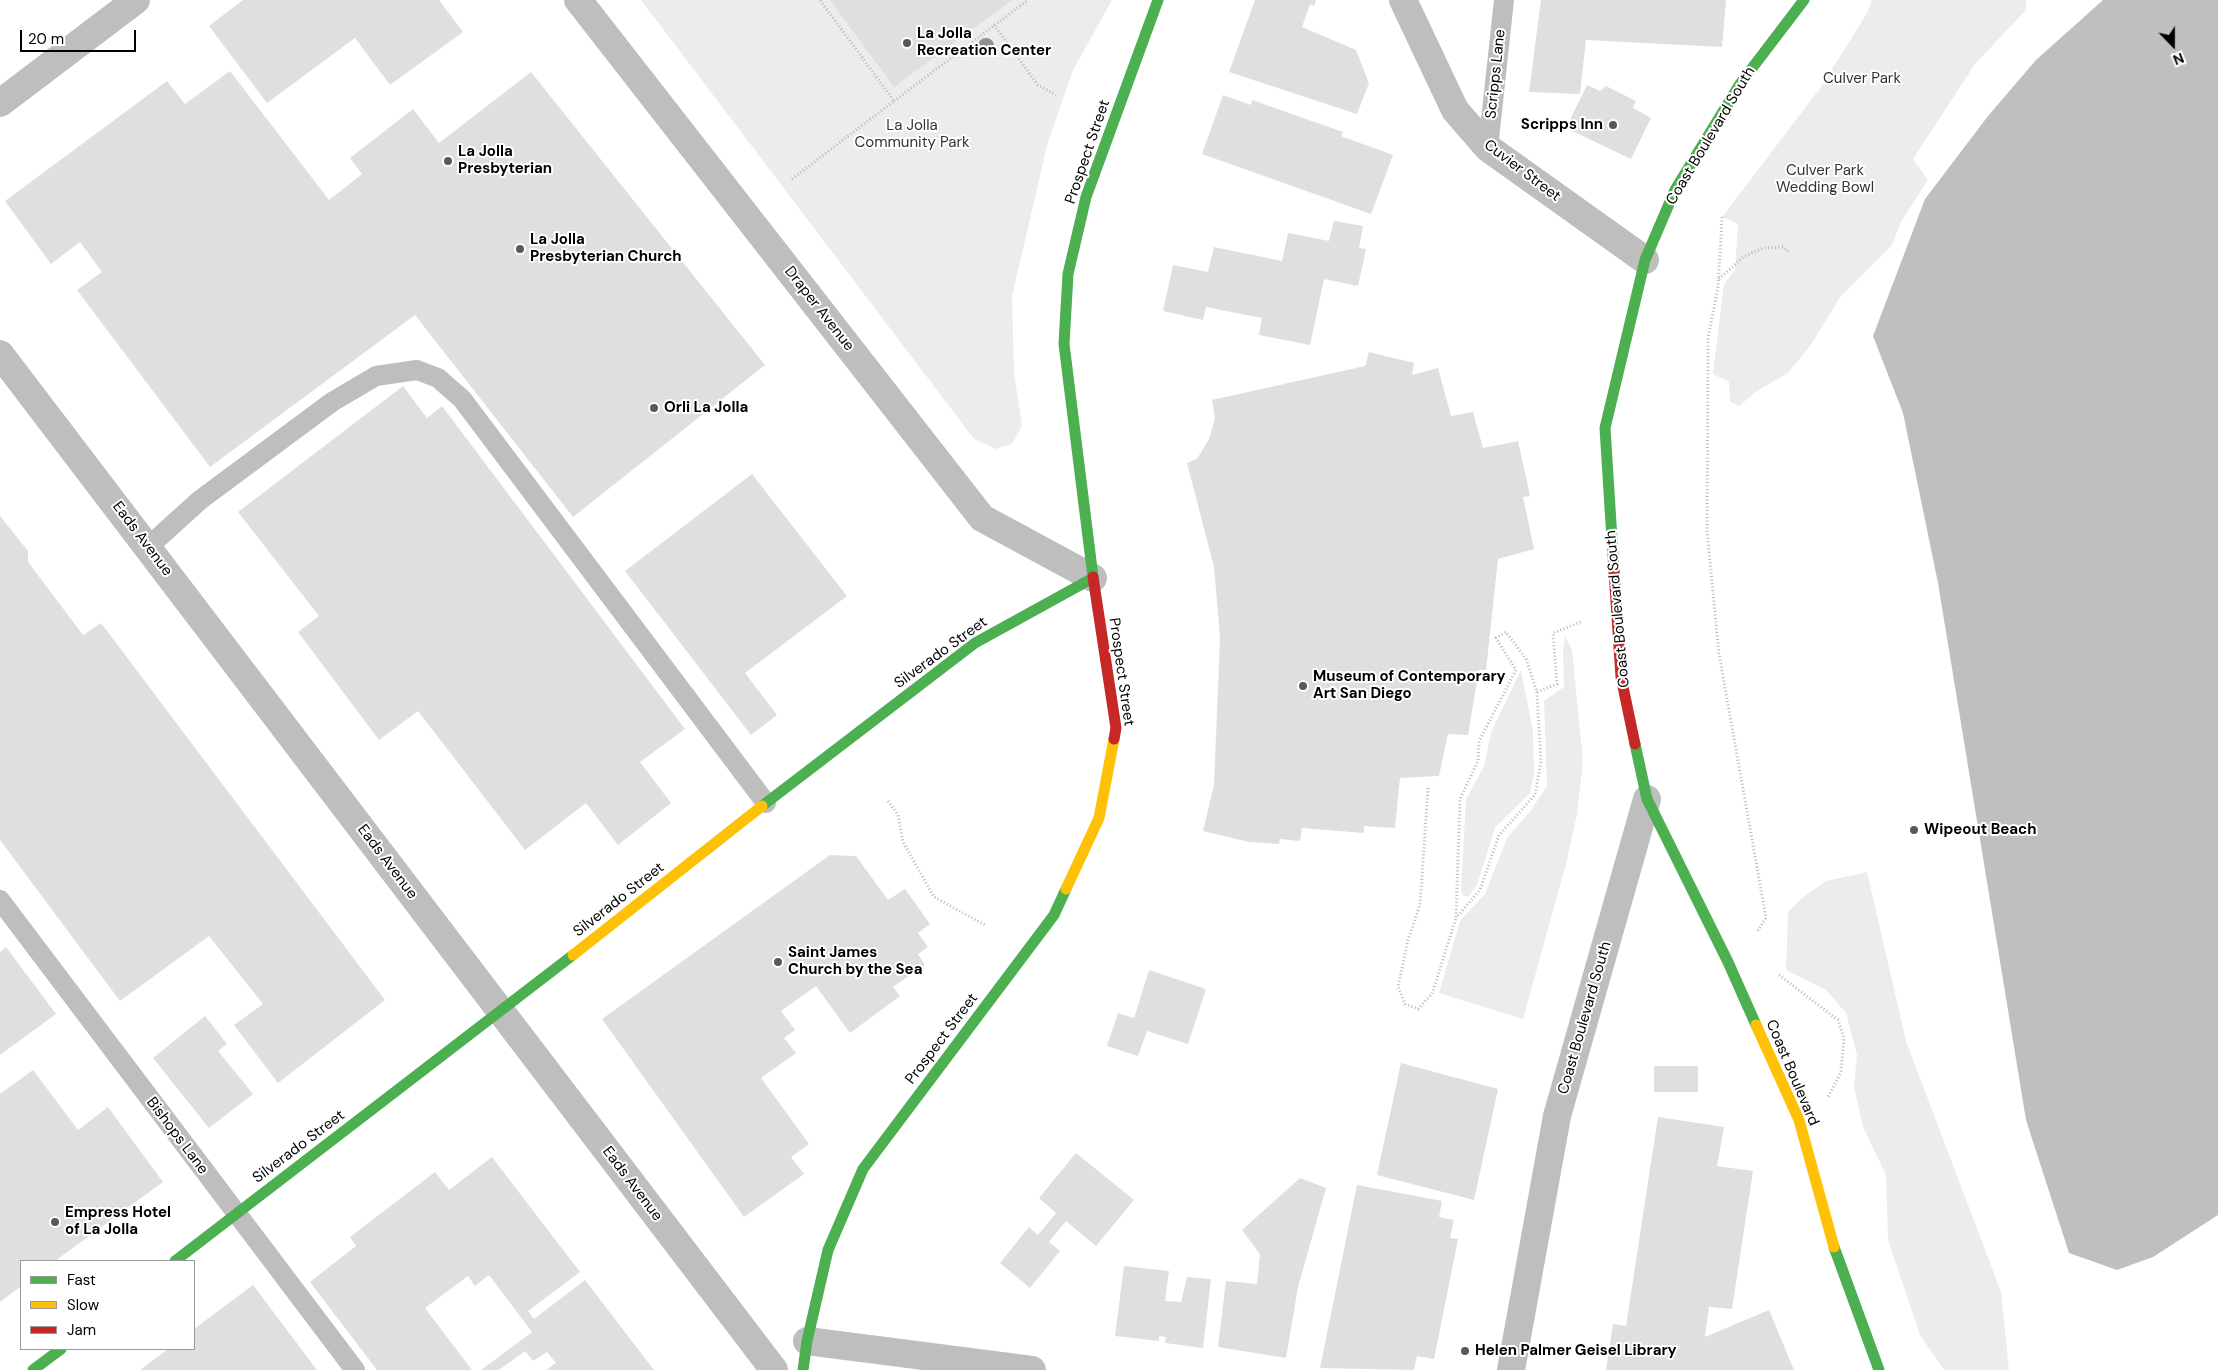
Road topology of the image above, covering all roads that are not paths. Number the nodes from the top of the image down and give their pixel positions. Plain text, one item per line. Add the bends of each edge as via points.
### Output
1 (136, 0) edge
2 (578, 0) edge
3 (1158, 0) edge
4 (1403, 0) edge
5 (1504, 0) edge
6 (1804, 0) edge
7 (0, 103) edge
8 (1488, 148) junction
9 (1646, 260) junction
10 (0, 354) edge
11 (148, 547) junction
12 (1093, 578) junction
13 (1647, 799) junction
14 (766, 803) junction
15 (0, 900) edge
16 (501, 1012) junction
17 (236, 1214) junction
18 (176, 1260) edge
19 (807, 1341) junction
20 (59, 1350) edge
21 (33, 1370) edge
22 (356, 1370) edge
23 (774, 1370) edge
24 (803, 1370) edge
25 (1032, 1370) edge
26 (1511, 1370) edge
27 (1879, 1370) edge

1 - 7 street
2 - 12 street, Draper Avenue via 982,518
3 - 12 street, Prospect Street via 1086,197 1068,274 1064,344
4 - 8 street, Cuvier Street via 1455,110
5 - 8 lane, Scripps Lane
6 - 9 street, Coast Boulevard South via 1740,84 1675,190
8 - 9 street, Cuvier Street
9 - 13 street, Coast Boulevard South via 1605,428 1621,677
10 - 11 street, Eads Avenue
11 - 14 lane via 200,500 332,402 376,376 418,370 438,378 462,399
11 - 16 street, Eads Avenue
12 - 14 street, Silverado Street via 975,643
12 - 19 street, Prospect Street via 1116,728 1099,818 1054,915 863,1169 828,1250
13 - 26 street, Coast Boulevard South via 1557,1116
13 - 27 street, Coast Boulevard via 1728,962 1799,1120 1836,1255
14 - 16 street, Silverado Street
15 - 17 lane, Bishops Lane
16 - 17 street, Silverado Street
16 - 23 street, Eads Avenue
17 - 18 street, Silverado Street
17 - 22 lane, Bishops Lane
19 - 24 street, Prospect Street
19 - 25 street
20 - 21 street

